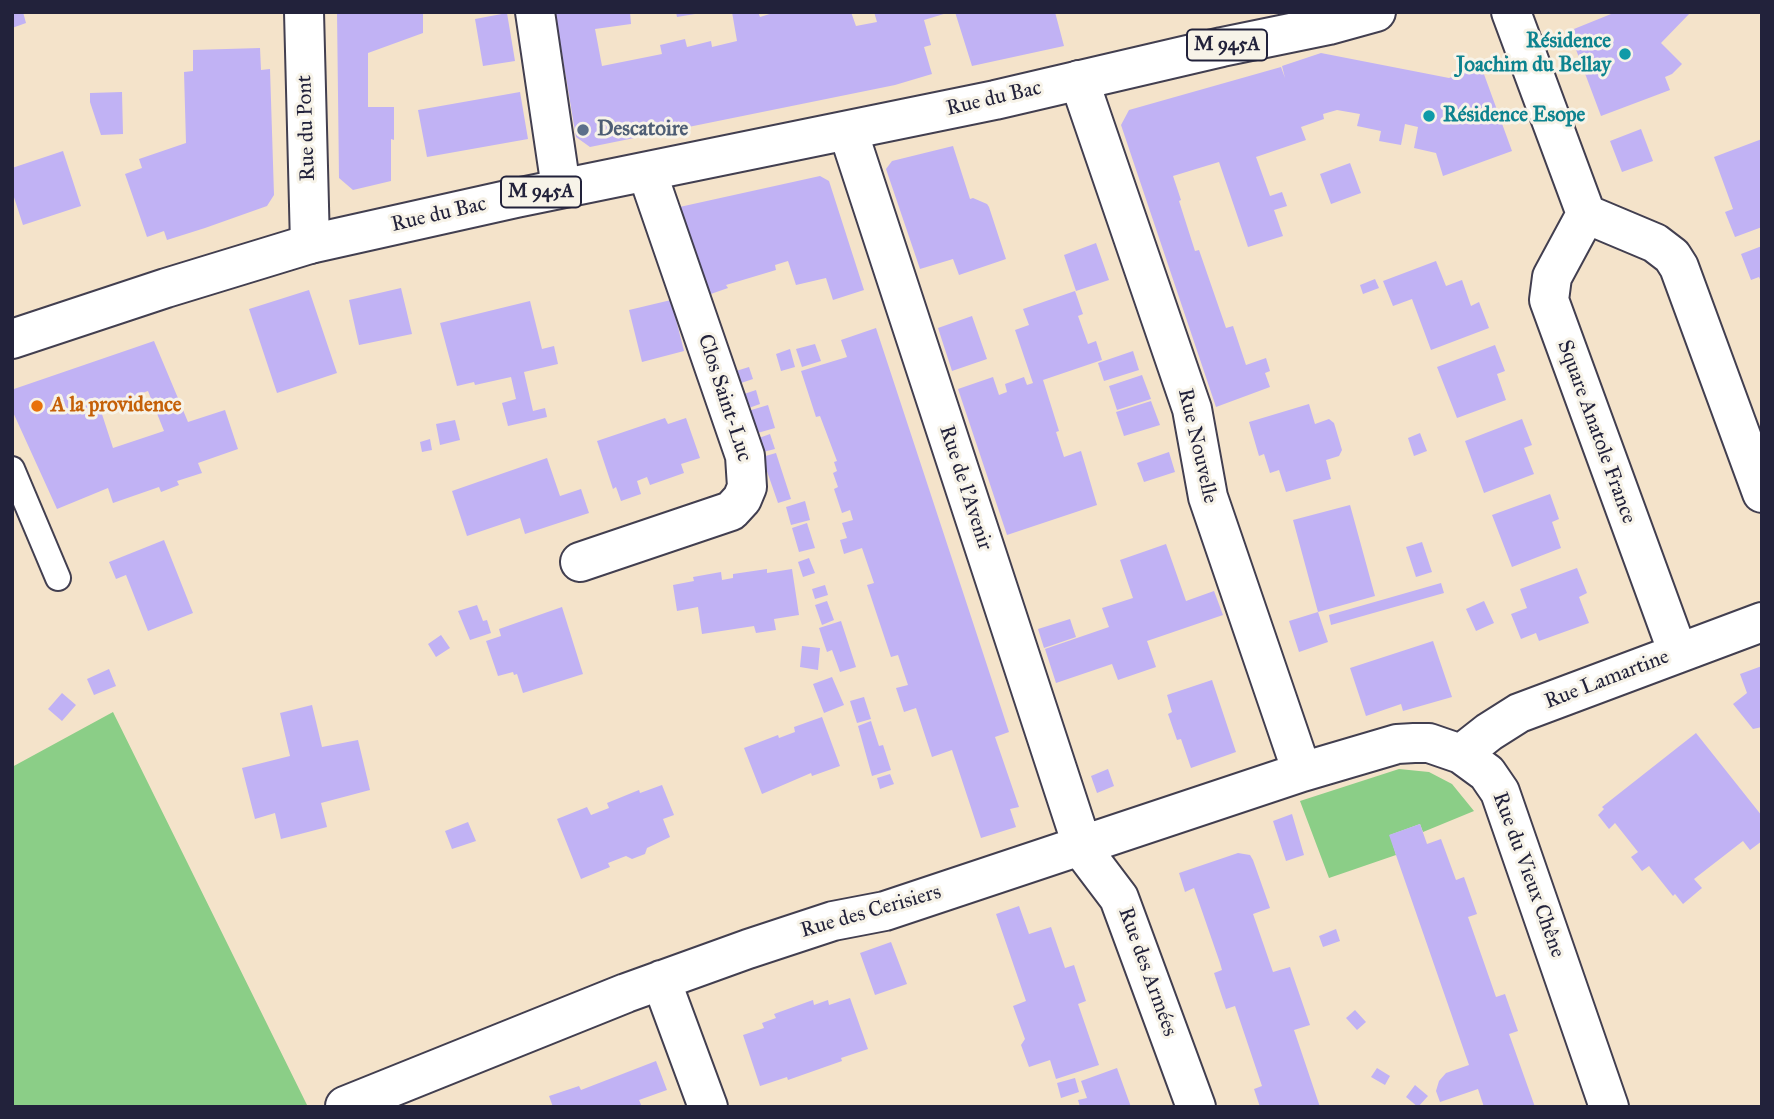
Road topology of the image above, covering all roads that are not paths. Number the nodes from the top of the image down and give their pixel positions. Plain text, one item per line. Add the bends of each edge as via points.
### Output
1 (303, 12) edge
2 (535, 12) edge
3 (1267, 12) edge
4 (1376, 12) edge
5 (1511, 12) edge
6 (1079, 80) junction
7 (848, 131) junction
8 (648, 172) junction
9 (561, 188) junction
10 (1586, 214) junction
11 (310, 244) junction
12 (12, 339) edge
13 (12, 469) edge
14 (1762, 493) edge
15 (580, 562) dead end
16 (58, 578) dead end
17 (1762, 622) edge
18 (1678, 653) junction
19 (1461, 754) junction
20 (1302, 772) junction
21 (1082, 845) junction
22 (661, 980) junction
23 (345, 1107) edge
24 (708, 1107) edge
25 (1196, 1107) edge
26 (1609, 1107) edge

1 - 11 street, Rue du Pont
2 - 9 street
3 - 6 street, Rue du Bac / M 945A
4 - 6 street, Rue du Bac / M 945A
5 - 10 street
6 - 7 street, Rue du Bac / M 945A
6 - 20 street, Rue Nouvelle via 1192,409 1208,497
7 - 8 street, Rue du Bac / M 945A
7 - 21 street, Rue de l'Avenir
8 - 9 street, Rue du Bac / M 945A
8 - 15 street, Clos Saint-Luc via 745,456 747,487 731,510 715,518
9 - 11 street, Rue du Bac / M 945A
10 - 14 street via 1655,243 1679,267
10 - 18 street, Square Anatole France via 1552,277 1549,300
11 - 12 street, Rue du Bac / M 945A
13 - 16 lane
17 - 18 street, Rue Lamartine
18 - 19 street, Rue Lamartine via 1519,713
19 - 20 street, Rue du Vieux Chêne via 1429,743 1397,744
19 - 26 street, Rue du Vieux Chêne via 1487,773 1500,792
20 - 21 street, Rue du Vieux Chêne
21 - 22 street, Rue des Cerisiers via 886,911 833,921
21 - 25 street, Rue des Armées via 1119,898
22 - 23 street, Rue des Cerisiers
22 - 24 street

